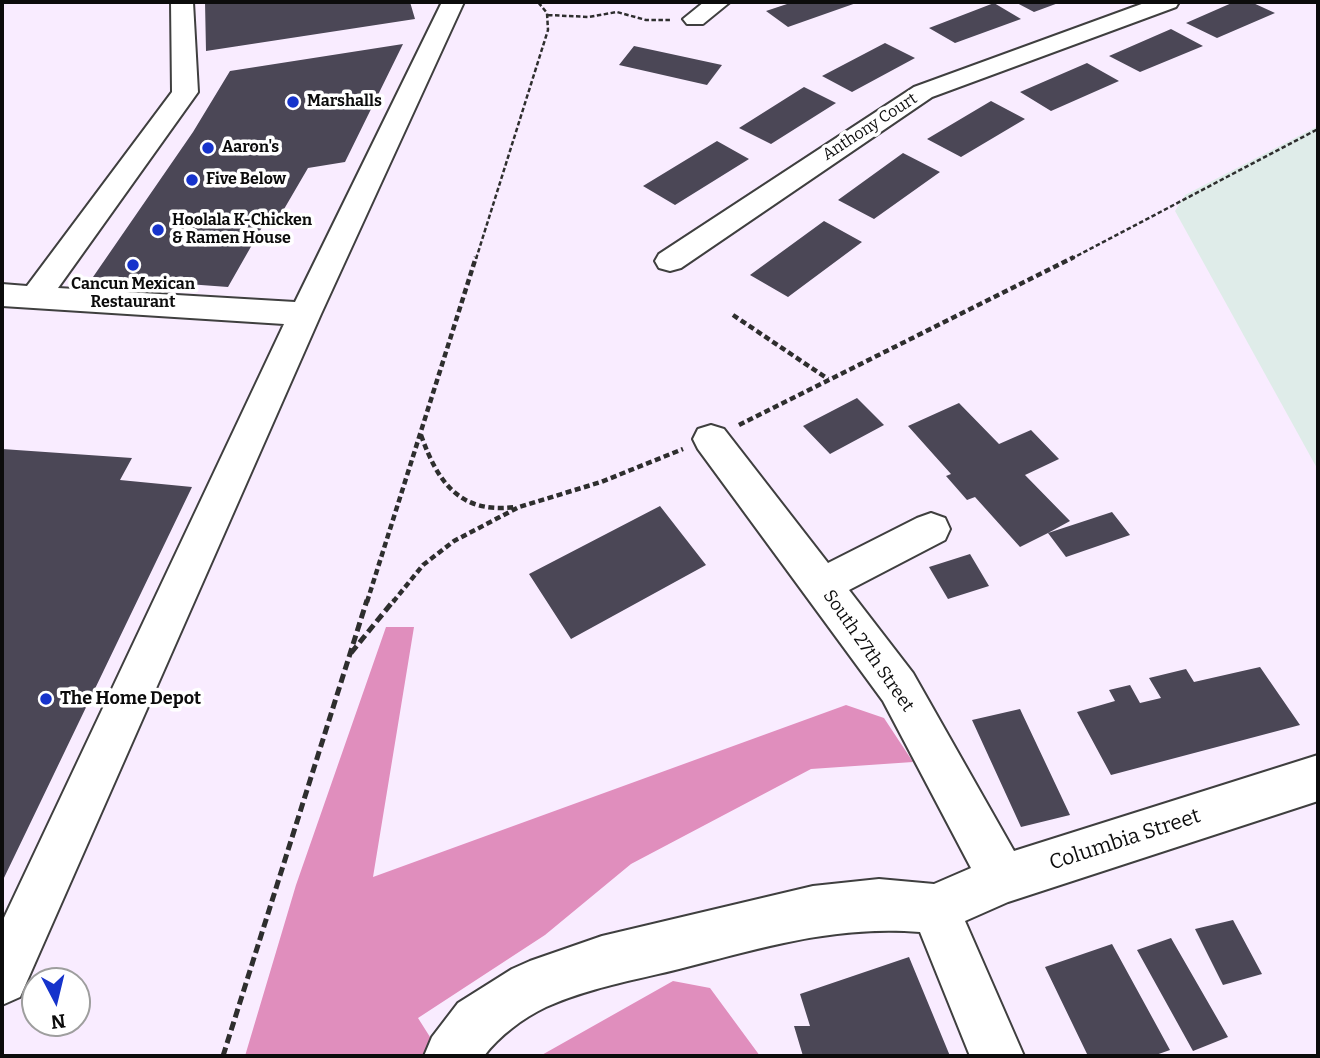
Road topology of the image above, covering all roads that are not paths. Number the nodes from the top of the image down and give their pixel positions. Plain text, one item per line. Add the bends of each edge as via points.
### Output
1 (182, 2) edge
2 (453, 2) edge
3 (719, 2) edge
4 (1168, 2) edge
5 (695, 19) road end
6 (670, 261) dead end
7 (2, 295) edge
8 (35, 297) junction
9 (305, 314) junction
10 (711, 439) dead end
11 (931, 529) dead end
12 (822, 585) junction
13 (1313, 789) edge
14 (1003, 879) junction
15 (935, 909) junction
16 (2, 979) edge
17 (451, 1056) edge
18 (997, 1056) edge

1 - 8 street via 185,92
2 - 9 street
3 - 5 street
4 - 6 street, Anthony Court via 923,92
7 - 8 street
8 - 9 street
9 - 16 street
10 - 12 street, South 27th Street
11 - 12 street
12 - 14 street, South 27th Street via 898,687
13 - 14 street, Columbia Street
14 - 15 street, Columbia Street
15 - 17 street via 879,904 813,911 602,962 530,987 477,1022
15 - 18 street

